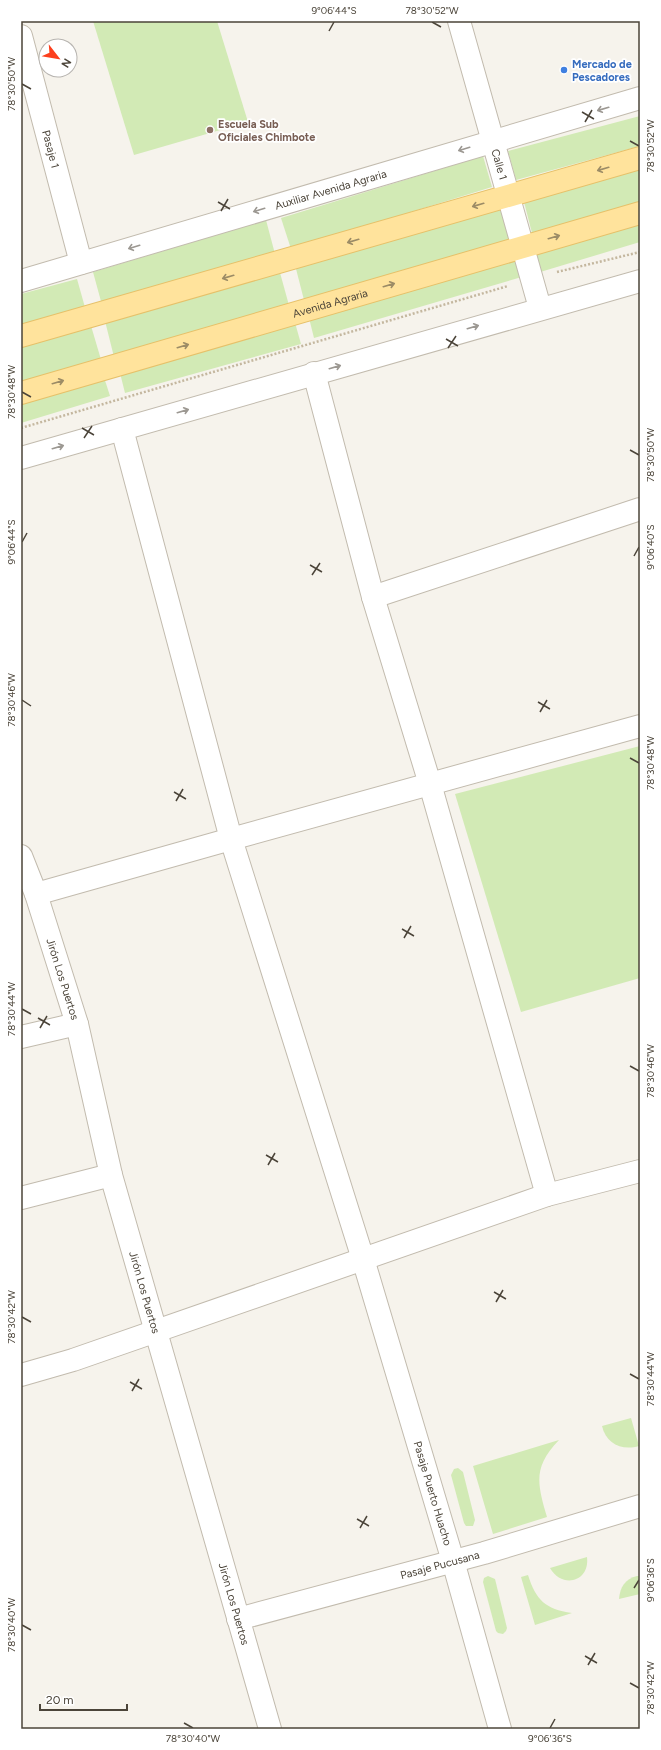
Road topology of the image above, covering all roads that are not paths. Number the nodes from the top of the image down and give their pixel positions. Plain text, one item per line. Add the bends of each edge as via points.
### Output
1 (459, 21) edge
2 (21, 36) edge
3 (25, 62) edge
4 (640, 98) edge
5 (492, 141) junction
6 (640, 158) edge
7 (508, 196) junction
8 (640, 213) edge
9 (523, 246) junction
10 (81, 263) junction
11 (21, 281) edge
12 (640, 281) edge
13 (540, 308) junction
14 (21, 336) edge
15 (314, 373) junction
16 (21, 393) edge
17 (122, 429) junction
18 (21, 458) edge
19 (640, 509) edge
20 (373, 597) junction
21 (640, 726) edge
22 (430, 784) junction
23 (231, 838) junction
24 (23, 867) edge
25 (36, 894) junction
26 (77, 1024) junction
27 (21, 1038) edge
28 (640, 1171) edge
29 (111, 1175) junction
30 (547, 1195) junction
31 (21, 1198) edge
32 (363, 1259) junction
33 (156, 1331) junction
34 (21, 1375) edge
35 (640, 1506) edge
36 (453, 1561) junction
37 (238, 1619) junction
38 (270, 1729) edge
39 (500, 1729) edge

1 - 5 street, Calle 1
2 - 3 street, Pasaje 1
3 - 10 street, Pasaje 1
4 -> 5 street, Auxiliar Avenida Agraria
5 - 7 street, Calle 1
5 -> 10 street, Auxiliar Avenida Agraria
6 -> 7 main road
7 - 9 street, Calle 1
7 -> 14 main road
9 -> 8 main road, Avenida Agraria
9 - 13 street, Calle 1
16 -> 9 main road, Avenida Agraria
10 - 11 street, Auxiliar Avenida Agraria
12 - 13 street
15 -> 13 street
17 -> 15 street
15 - 20 street
18 -> 17 street
17 - 23 street, Pasaje Puerto Huacho
19 - 20 street
20 - 22 street
21 - 22 street
22 - 23 street
22 - 30 street
23 - 25 street
23 - 32 street, Pasaje Puerto Huacho
24 - 25 street, Jirón Los Puertos
25 - 26 street, Jirón Los Puertos
26 - 27 street
26 - 29 street, Jirón Los Puertos
28 - 30 street
29 - 31 street
29 - 33 street, Jirón Los Puertos
30 - 32 street
32 - 33 street
32 - 36 street, Pasaje Puerto Huacho
33 - 34 street
33 - 37 street, Jirón Los Puertos
35 - 36 street, Pasaje Pucusana
36 - 37 street, Pasaje Pucusana
36 - 39 street, Pasaje Puerto Huacho
37 - 38 street, Jirón Los Puertos

